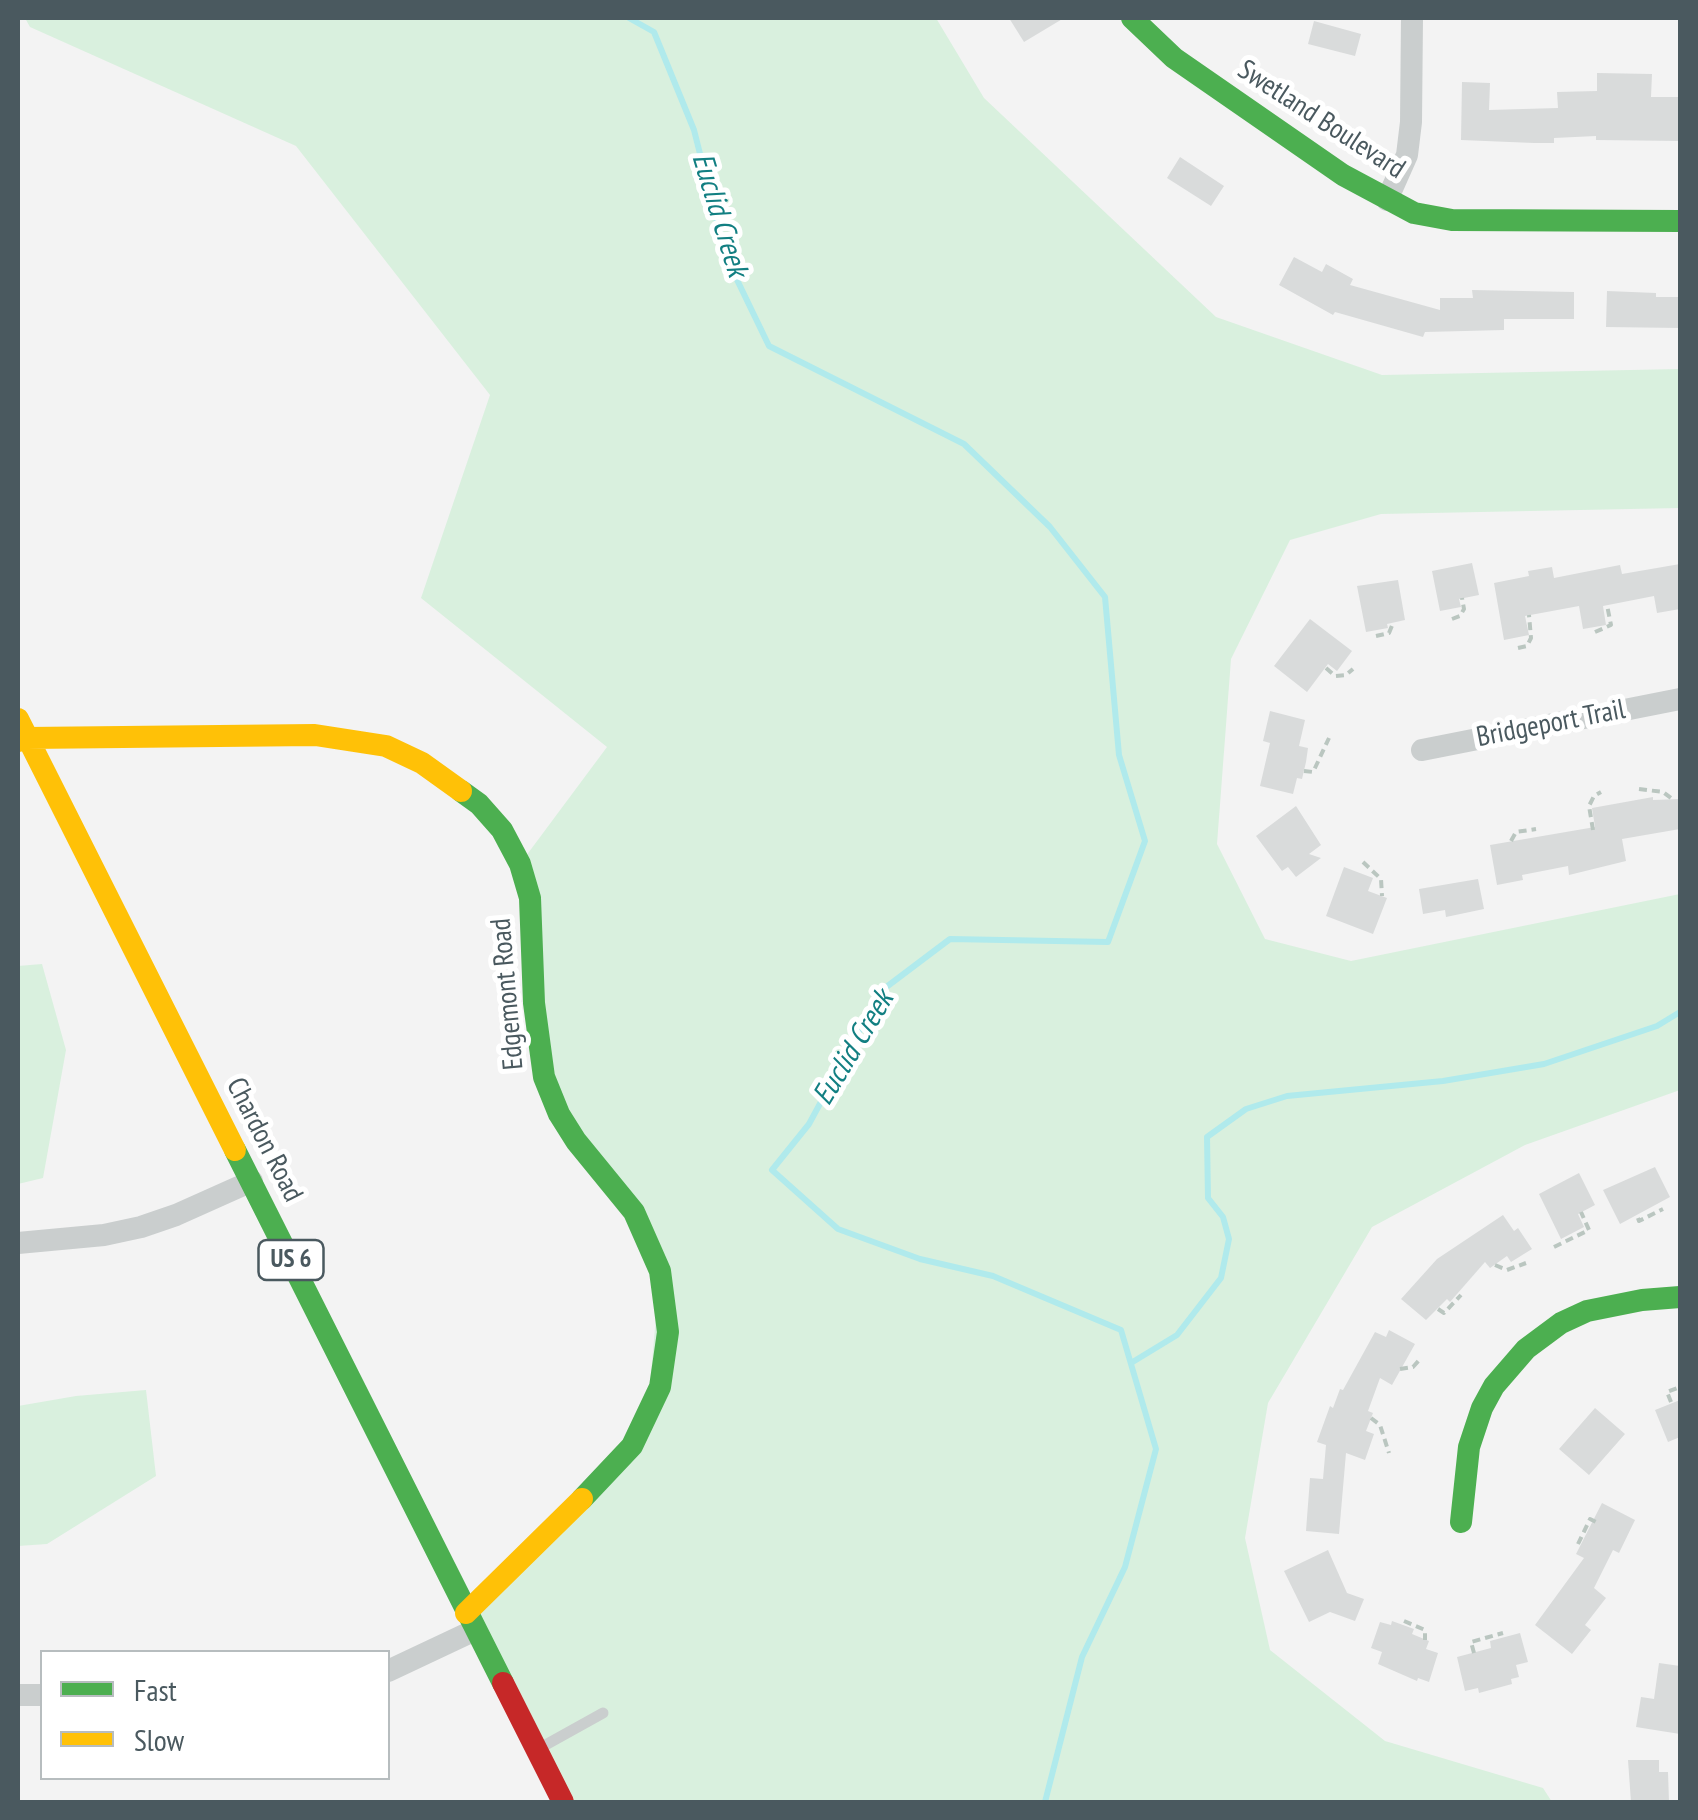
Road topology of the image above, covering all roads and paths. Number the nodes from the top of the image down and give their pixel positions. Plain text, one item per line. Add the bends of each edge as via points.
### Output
1 (1132, 18) edge
2 (1412, 18) edge
3 (1387, 200) junction
4 (1680, 220) edge
5 (1462, 598) dead end
6 (1607, 605) dead end
7 (1528, 616) dead end
8 (1452, 618) dead end
9 (1393, 623) dead end
10 (1595, 632) dead end
11 (1376, 636) dead end
12 (1518, 648) dead end
13 (1326, 668) dead end
14 (1353, 668) dead end
15 (1680, 699) edge
16 (21, 733) edge
17 (1330, 738) dead end
18 (1422, 750) dead end
19 (1304, 770) dead end
20 (1640, 789) dead end
21 (1601, 792) dead end
22 (1671, 798) dead end
23 (1536, 828) dead end
24 (1593, 830) dead end
25 (1511, 842) dead end
26 (1364, 862) dead end
27 (1382, 896) dead end
28 (252, 1181) junction
29 (1663, 1209) dead end
30 (1581, 1212) dead end
31 (1638, 1218) dead end
32 (18, 1242) edge
33 (1554, 1247) dead end
34 (1526, 1263) dead end
35 (1494, 1265) dead end
36 (1461, 1296) dead end
37 (1680, 1297) edge
38 (1438, 1308) dead end
39 (1421, 1358) dead end
40 (1400, 1369) dead end
41 (1680, 1387) edge
42 (1671, 1402) dead end
43 (1371, 1418) dead end
44 (1389, 1453) dead end
45 (1461, 1522) dead end
46 (1598, 1524) dead end
47 (1578, 1544) dead end
48 (1404, 1621) dead end
49 (470, 1622) junction
50 (1503, 1633) dead end
51 (1425, 1640) dead end
52 (1474, 1652) dead end
53 (390, 1670) edge
54 (602, 1713) dead end
55 (536, 1750) junction
56 (562, 1802) edge

1 - 3 street, Swetland Boulevard via 1174,58
2 - 3 street via 1407,155
3 - 4 street, Swetland Boulevard via 1452,220
5 - 8 path via 1464,609
6 - 10 path via 1611,625
7 - 12 path via 1532,638
9 - 11 path
13 - 14 path via 1335,676
15 - 18 street, Bridgeport Trail
16 - 28 street, Chardon Road / US 6
16 - 49 street, Edgemont Road via 315,736 386,746 478,804 520,864 530,898 544,1077 576,1141 634,1212 648,1240 660,1271 668,1332 660,1387 632,1446
17 - 19 path via 1313,772
20 - 22 path
21 - 24 path via 1589,806
23 - 25 path via 1516,832
26 - 27 path via 1380,879
28 - 32 street via 141,1227
28 - 49 street, Chardon Road / US 6
29 - 31 path
30 - 33 path via 1589,1230
34 - 35 path via 1507,1270
36 - 38 path via 1444,1314
37 - 45 street via 1587,1311 1526,1350 1482,1408 1469,1447
39 - 40 path
41 - 42 path via 1667,1392
43 - 44 path
46 - 47 path via 1590,1519
48 - 51 path via 1422,1628
49 - 53 street
49 - 55 street, Chardon Road / US 6
50 - 52 path via 1471,1642
54 - 55 lane
55 - 56 street, Chardon Road / US 6

